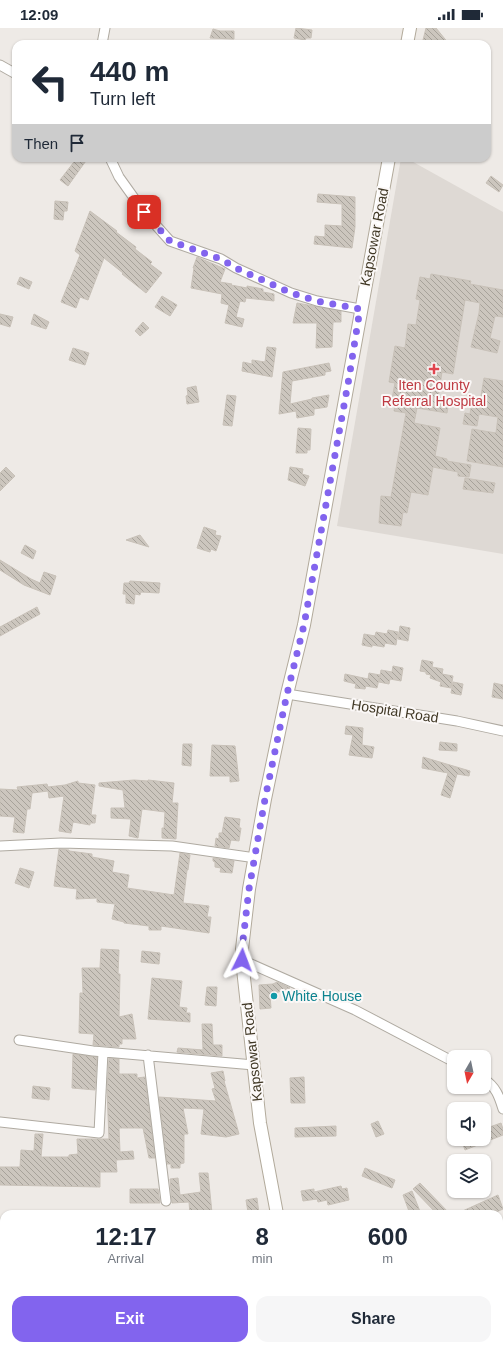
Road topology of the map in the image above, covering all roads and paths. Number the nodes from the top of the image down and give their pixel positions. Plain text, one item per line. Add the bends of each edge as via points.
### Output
1 (105, 28) edge
2 (410, 28) edge
3 (103, 40) edge
4 (408, 40) edge
5 (0, 65) edge
6 (12, 72) edge
7 (112, 162) edge
8 (388, 162) edge
9 (360, 309) junction
10 (287, 694) junction
11 (503, 731) edge
12 (0, 846) edge
13 (256, 858) junction
14 (242, 960) junction
15 (19, 1040) dead end
16 (103, 1052) junction
17 (148, 1055) junction
18 (447, 1058) edge
19 (254, 1064) junction
20 (491, 1084) edge
21 (503, 1109) edge
22 (0, 1122) edge
23 (166, 1201) dead end
24 (276, 1210) edge

1 - 3 street
2 - 4 main road
5 - 6 street
7 - 9 street via 119,178 144,212 170,241 221,259 291,293
8 - 9 main road, Kapsowar Road
9 - 10 main road, Kapsowar Road via 304,625
10 - 11 street, Hospital Road
10 - 13 main road, Kapsowar Road via 265,799
12 - 13 street via 61,843 172,846
13 - 14 main road, Kapsowar Road via 249,889
14 - 18 street via 355,1010
14 - 19 main road, Kapsowar Road
15 - 16 street
16 - 17 street
16 - 22 street via 99,1133
17 - 19 street
17 - 23 street
19 - 24 main road, Kapsowar Road via 260,1123
20 - 21 street

